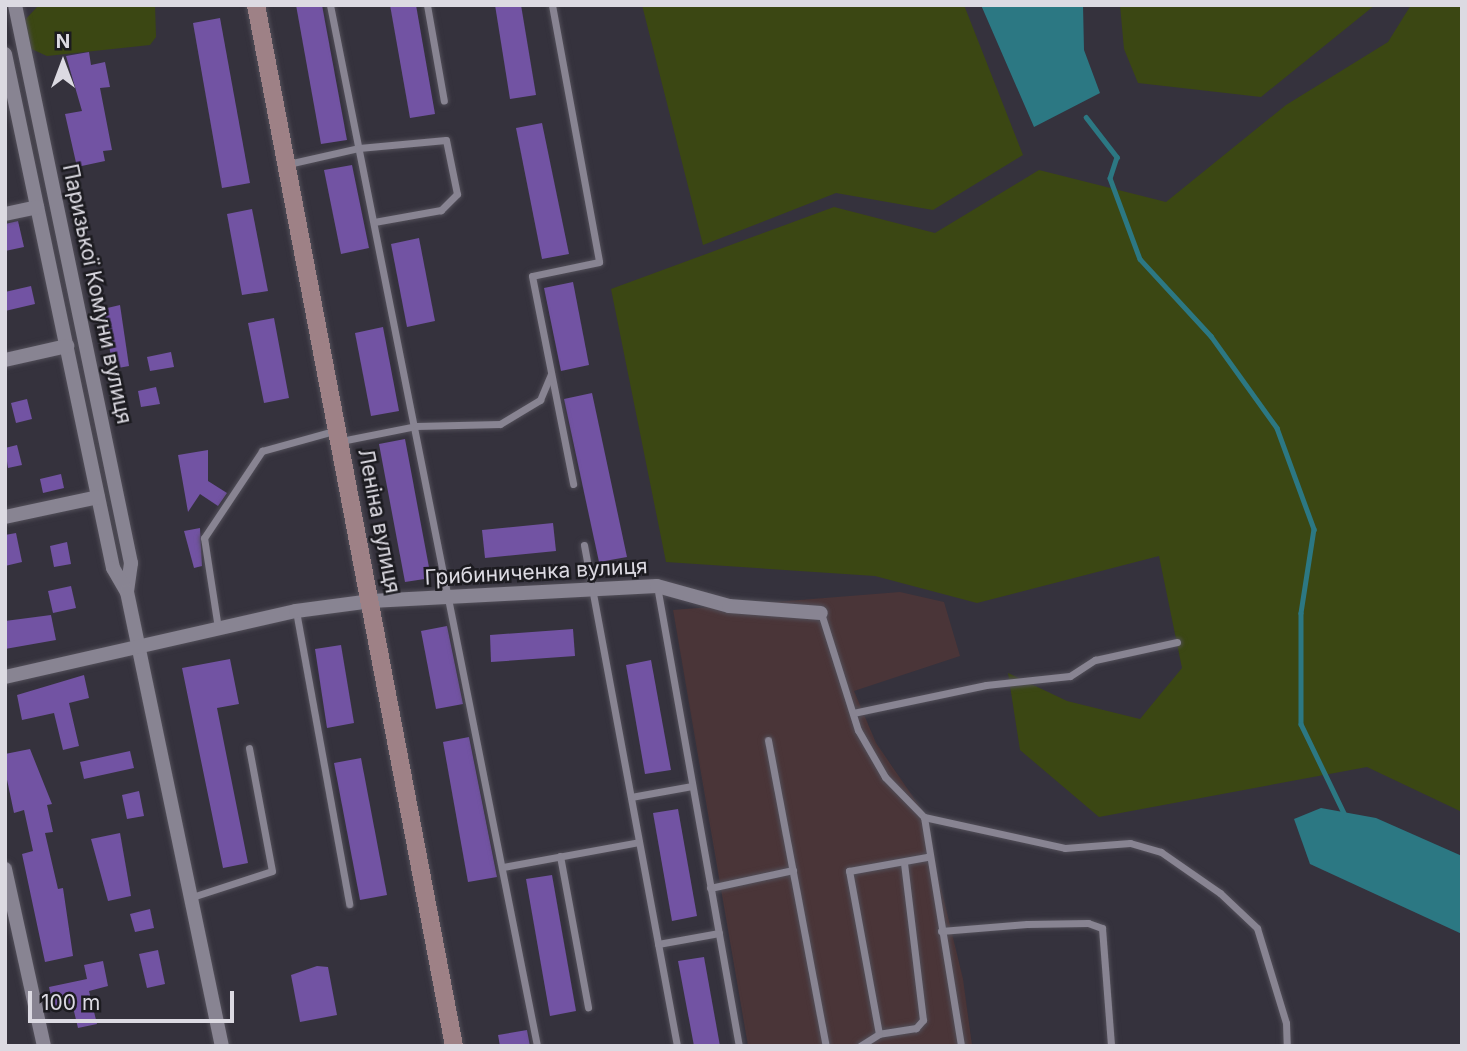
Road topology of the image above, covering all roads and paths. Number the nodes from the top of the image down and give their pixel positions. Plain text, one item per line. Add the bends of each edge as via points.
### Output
1 (15, 5) edge
2 (256, 5) edge
3 (330, 5) edge
4 (427, 5) edge
5 (552, 5) edge
6 (5, 54) edge
7 (444, 101) dead end
8 (359, 148) junction
9 (287, 164) junction
10 (37, 207) junction
11 (5, 214) edge
12 (374, 222) junction
13 (67, 346) junction
14 (5, 360) edge
15 (551, 374) junction
16 (416, 426) junction
17 (339, 435) junction
18 (573, 484) dead end
19 (98, 497) junction
20 (5, 517) edge
21 (584, 545) dead end
22 (657, 586) junction
23 (127, 592) junction
24 (593, 593) junction
25 (450, 598) junction
26 (371, 601) junction
27 (296, 611) junction
28 (821, 613) joint
29 (218, 628) junction
30 (1177, 642) dead end
31 (139, 650) junction
32 (5, 677) edge
33 (853, 712) junction
34 (768, 740) dead end
35 (249, 748) dead end
36 (692, 786) junction
37 (631, 797) junction
38 (924, 817) junction
39 (639, 842) junction
40 (560, 856) junction
41 (927, 858) junction
42 (904, 863) junction
43 (503, 867) junction
44 (5, 869) edge
45 (793, 870) junction
46 (710, 888) junction
47 (188, 898) junction
48 (349, 904) dead end
49 (941, 932) junction
50 (719, 933) junction
51 (658, 944) junction
52 (588, 1007) dead end
53 (879, 1034) junction
54 (44, 1046) edge
55 (222, 1046) edge
56 (454, 1046) edge
57 (537, 1046) edge
58 (677, 1046) edge
59 (739, 1046) edge
60 (826, 1046) edge
61 (860, 1046) edge
62 (961, 1046) edge
63 (1111, 1046) edge
64 (1287, 1046) edge

1 - 23 street, Паризької Комуни вулиця via 131,563
2 - 9 main road, Леніна вулиця
3 - 8 lane
4 - 7 lane
5 - 15 lane via 599,262 532,276
6 - 10 street, Паризької Комуни вулиця
8 - 9 lane
8 - 12 lane
8 - 12 lane via 446,140 457,194 441,210
9 - 17 main road, Леніна вулиця
10 - 11 street
10 - 13 street, Паризької Комуни вулиця
12 - 16 lane
13 - 14 street
13 - 19 street, Паризької Комуни вулиця
15 - 16 lane via 540,400 500,424
15 - 18 lane
16 - 17 lane
16 - 25 lane
17 - 26 main road, Леніна вулиця
17 - 29 lane via 262,451 204,538
19 - 20 street
19 - 23 street, Паризької Комуни вулиця via 113,568
21 - 24 lane
22 - 24 street, Грибиниченка вулиця
22 - 28 street, Грибиниченка вулиця via 729,606
22 - 36 lane
23 - 31 street, Паризької Комуни вулиця
24 - 25 street, Грибиниченка вулиця
24 - 37 lane
25 - 26 street, Грибиниченка вулиця
25 - 43 lane
26 - 27 street, Грибиниченка вулиця
26 - 56 main road, Леніна вулиця
27 - 29 street, Грибиниченка вулиця
27 - 48 lane
28 - 33 lane
29 - 31 street, Грибиниченка вулиця
30 - 33 lane via 1094,660 1070,676 986,685
31 - 32 street, Грибиниченка вулиця
31 - 47 street, Паризької Комуни вулиця
33 - 38 lane via 885,777
34 - 45 lane
35 - 47 lane via 272,871
36 - 37 lane
36 - 46 lane
37 - 39 lane
38 - 41 lane
38 - 64 lane via 1065,848 1130,843 1161,852 1220,893 1257,928 1286,1023
39 - 40 lane
39 - 51 lane
40 - 43 lane
40 - 52 lane
41 - 42 lane
41 - 49 lane
42 - 53 lane via 923,1020 916,1028
42 - 53 lane via 849,871
43 - 57 lane
44 - 54 street
45 - 46 lane
45 - 60 lane
46 - 50 lane
47 - 55 street, Паризької Комуни вулиця
49 - 62 lane
49 - 63 lane via 1027,924 1088,923 1102,928
50 - 51 lane
50 - 59 lane
51 - 58 lane
53 - 61 lane

